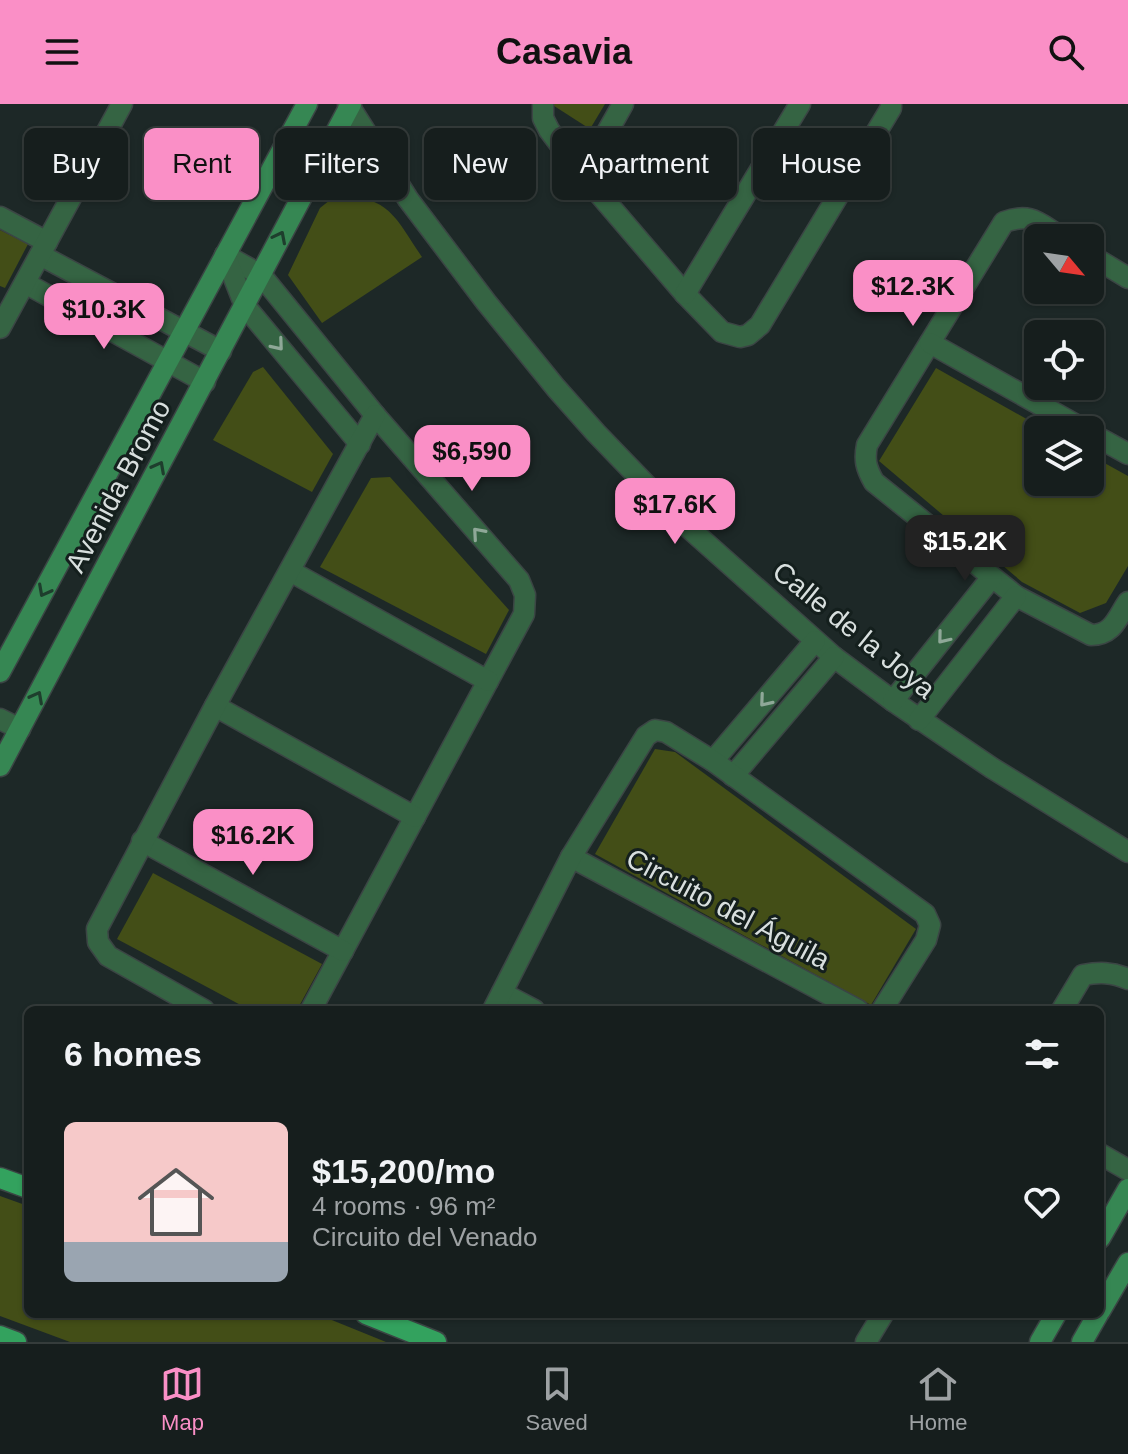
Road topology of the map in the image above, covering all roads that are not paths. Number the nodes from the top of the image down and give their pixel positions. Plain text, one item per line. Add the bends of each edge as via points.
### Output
1 (307, 104) edge
2 (543, 104) edge
3 (623, 104) edge
4 (800, 104) edge
5 (891, 104) edge
6 (350, 105) edge
7 (115, 106) edge
8 (609, 128) edge
9 (552, 134) edge
10 (604, 200) edge
11 (0, 217) edge
12 (1040, 224) edge
13 (43, 249) junction
14 (225, 255) junction
15 (1104, 263) edge
16 (261, 275) junction
17 (1128, 278) edge
18 (25, 283) junction
19 (685, 294) junction
20 (245, 306) junction
21 (3, 317) edge
22 (184, 330) junction
23 (930, 343) junction
24 (221, 351) junction
25 (168, 360) junction
26 (205, 382) junction
27 (375, 415) junction
28 (1060, 416) edge
29 (1104, 441) edge
30 (360, 444) junction
31 (1128, 454) edge
32 (290, 571) junction
33 (992, 577) junction
34 (1016, 596) junction
35 (1128, 602) edge
36 (815, 641) junction
37 (834, 657) junction
38 (0, 672) edge
39 (488, 681) junction
40 (893, 701) junction
41 (215, 706) junction
42 (0, 719) edge
43 (919, 720) junction
44 (20, 729) junction
45 (1, 759) edge
46 (713, 761) junction
47 (733, 776) junction
48 (415, 817) junction
49 (142, 841) junction
50 (1128, 852) edge
51 (571, 857) junction
52 (343, 951) junction
53 (1128, 979) edge
54 (498, 1001) edge
55 (197, 1006) edge
56 (313, 1006) edge
57 (518, 1006) edge
58 (850, 1006) edge
59 (885, 1006) edge
60 (1064, 1006) edge
61 (1104, 1156) edge
62 (1128, 1170) edge
63 (0, 1178) edge
64 (24, 1187) edge
65 (1128, 1189) edge
66 (1104, 1231) edge
67 (1128, 1263) edge
68 (1104, 1303) edge
69 (376, 1318) edge
70 (881, 1318) edge
71 (1054, 1318) edge
72 (1095, 1318) edge
73 (0, 1336) edge
74 (16, 1342) edge
75 (436, 1342) edge
76 (866, 1342) edge
77 (1040, 1342) edge
78 (1082, 1342) edge

1 - 14 main road, Avenida Bromo
2 - 9 street via 543,118
3 - 8 street
4 - 19 street
5 - 19 street via 760,325 740,337 722,332
16 -> 6 main road, Avenida Bromo
6 - 36 street, Calle de la Joya via 408,199 556,388 681,521
7 - 13 street
10 - 19 street
11 - 13 street
12 - 23 street via 1029,217 1004,222
13 - 18 street
13 - 22 street
14 - 16 street
14 - 20 street
14 - 22 main road, Avenida Bromo
15 - 17 street
16 - 20 main road, Avenida Bromo
16 - 27 street
18 - 21 street
18 - 25 street
20 - 24 main road, Avenida Bromo
20 -> 30 street
22 - 24 street
22 - 25 main road, Avenida Bromo
23 - 28 street
23 - 33 street via 867,445 864,459 874,482
24 - 26 main road, Avenida Bromo
25 - 26 street
25 -> 38 main road, Avenida Bromo
44 -> 26 main road, Avenida Bromo
27 - 30 street
39 -> 27 street via 524,614 519,580
29 - 31 street
30 - 32 street
32 - 39 street
32 - 41 street
33 - 34 street
33 -> 40 street
34 - 35 street via 1091,635 1109,631
34 - 43 street
36 - 37 street, Calle de la Joya
36 -> 46 street
37 - 40 street, Calle de la Joya
37 - 47 street
39 - 48 street
40 - 43 street, Calle de la Joya
41 - 48 street
41 - 49 street
42 - 44 street
43 - 50 street, Calle de la Joya
44 - 45 main road, Avenida Bromo
46 - 47 street
46 - 51 street via 666,732 655,730 646,736
47 - 59 street via 925,914 930,925 926,940
48 - 52 street
49 - 52 street
49 - 55 street via 97,929 98,942 108,956
51 - 54 street
51 - 58 street, Circuito del Águila
52 - 56 street
53 - 60 street via 1099,972 1083,975
54 - 57 street
61 - 62 street
63 - 64 main road
65 - 66 main road
67 - 68 main road
69 - 75 main road
70 - 76 street
71 - 77 main road
72 - 78 main road
73 - 74 main road

